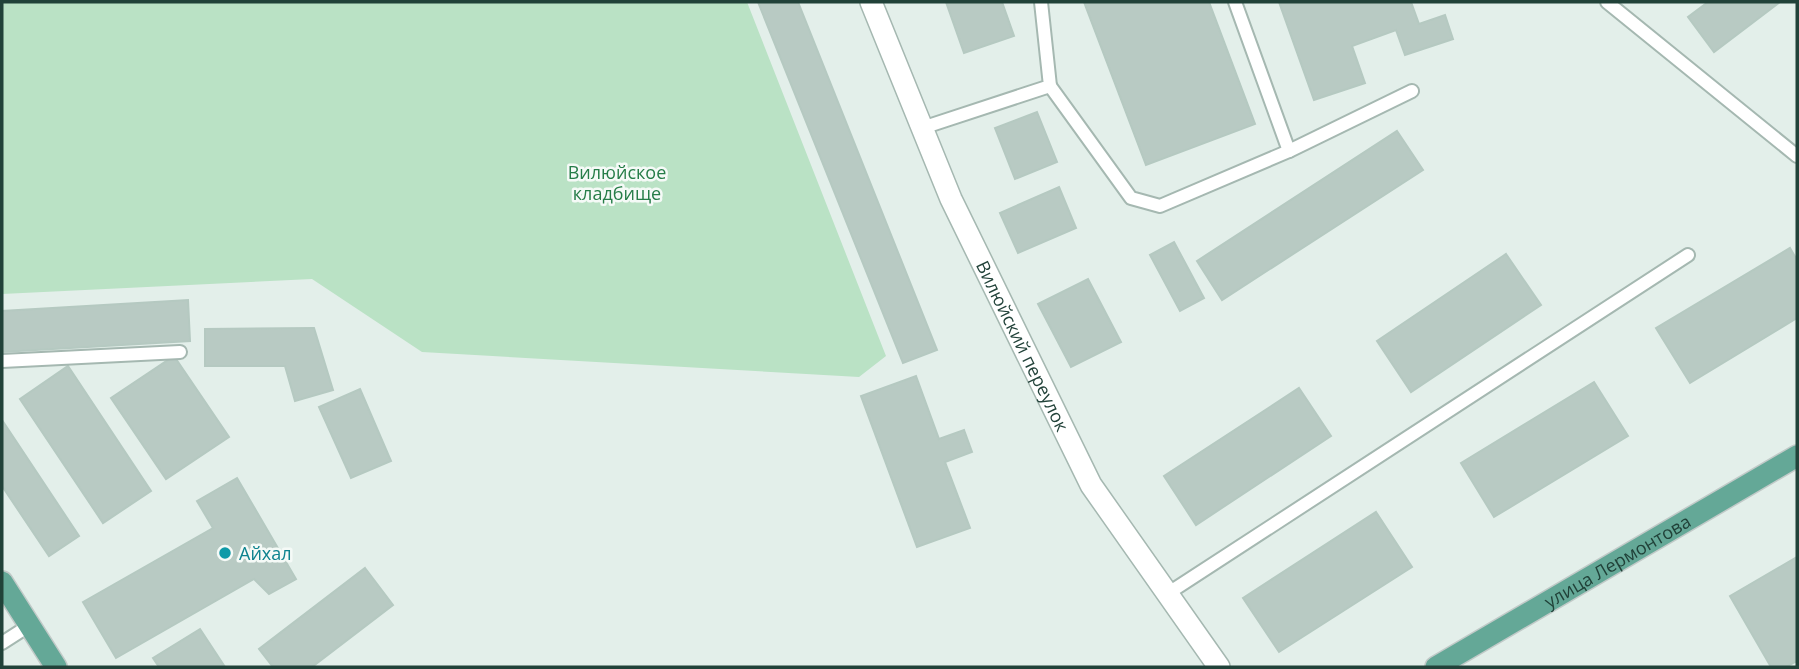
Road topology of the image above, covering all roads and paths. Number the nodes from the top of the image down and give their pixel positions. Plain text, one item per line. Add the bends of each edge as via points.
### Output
1 (871, 2) edge
2 (1041, 2) edge
3 (1235, 2) edge
4 (1606, 2) edge
5 (1050, 86) junction
6 (1412, 91) dead end
7 (922, 128) junction
8 (1289, 151) junction
9 (1797, 156) edge
10 (1688, 255) dead end
11 (180, 352) dead end
12 (2, 362) edge
13 (1797, 456) edge
14 (2, 582) edge
15 (1167, 594) junction
16 (30, 625) junction
17 (2, 643) edge
18 (56, 667) edge
19 (1219, 667) edge
20 (1436, 667) edge

1 - 7 street, Вилюйский переулок
2 - 5 lane
3 - 8 lane
4 - 9 lane
5 - 7 lane
5 - 8 lane via 1131,198 1145,203 1160,206
6 - 8 lane
7 - 15 street, Вилюйский переулок via 951,199 1091,485
10 - 15 lane
11 - 12 lane
13 - 20 main road, улица Лермонтова
14 - 16 main road
15 - 19 street, Вилюйский переулок
16 - 17 lane
16 - 18 main road

